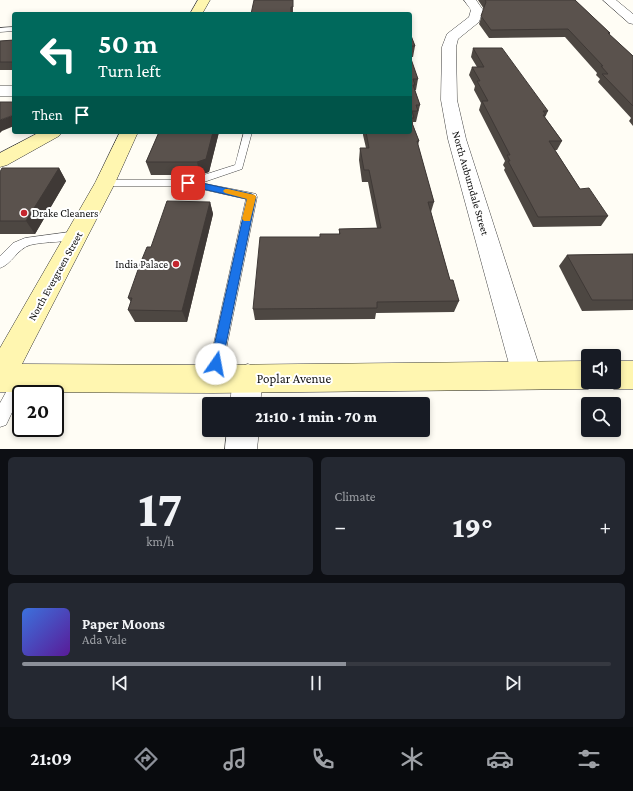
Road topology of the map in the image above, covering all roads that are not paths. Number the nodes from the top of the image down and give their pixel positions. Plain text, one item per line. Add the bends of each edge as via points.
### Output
1 (204, 0) edge
2 (470, 0) edge
3 (609, 0) edge
4 (197, 12) edge
5 (633, 20) edge
6 (12, 29) edge
7 (0, 30) edge
8 (0, 91) edge
9 (12, 91) edge
10 (49, 134) edge
11 (129, 134) edge
12 (247, 134) edge
13 (0, 161) edge
14 (105, 183) junction
15 (188, 183) junction
16 (77, 236) junction
17 (0, 263) edge
18 (527, 375) junction
19 (581, 375) edge
20 (621, 375) edge
21 (633, 375) edge
22 (7, 377) edge
23 (213, 379) junction
24 (247, 391) edge
25 (0, 419) edge
26 (242, 437) edge
27 (241, 449) edge

1 - 4 street
2 - 18 street, North Auburndale Street via 477,10 475,19 452,37 449,47 449,100 457,139
3 - 5 street
6 - 7 lane
8 - 9 street
10 - 13 street
11 - 14 street, North Evergreen Street
12 - 15 lane via 238,166
14 - 15 lane
14 - 16 street, North Evergreen Street
15 - 23 lane via 252,197
16 - 17 lane via 29,241 17,246
16 - 22 street, North Evergreen Street
18 - 19 street, Poplar Avenue
18 - 24 street, Poplar Avenue via 389,378
20 - 21 street
22 - 23 street, Poplar Avenue
22 - 25 lane
23 - 24 street, Poplar Avenue
26 - 27 street

